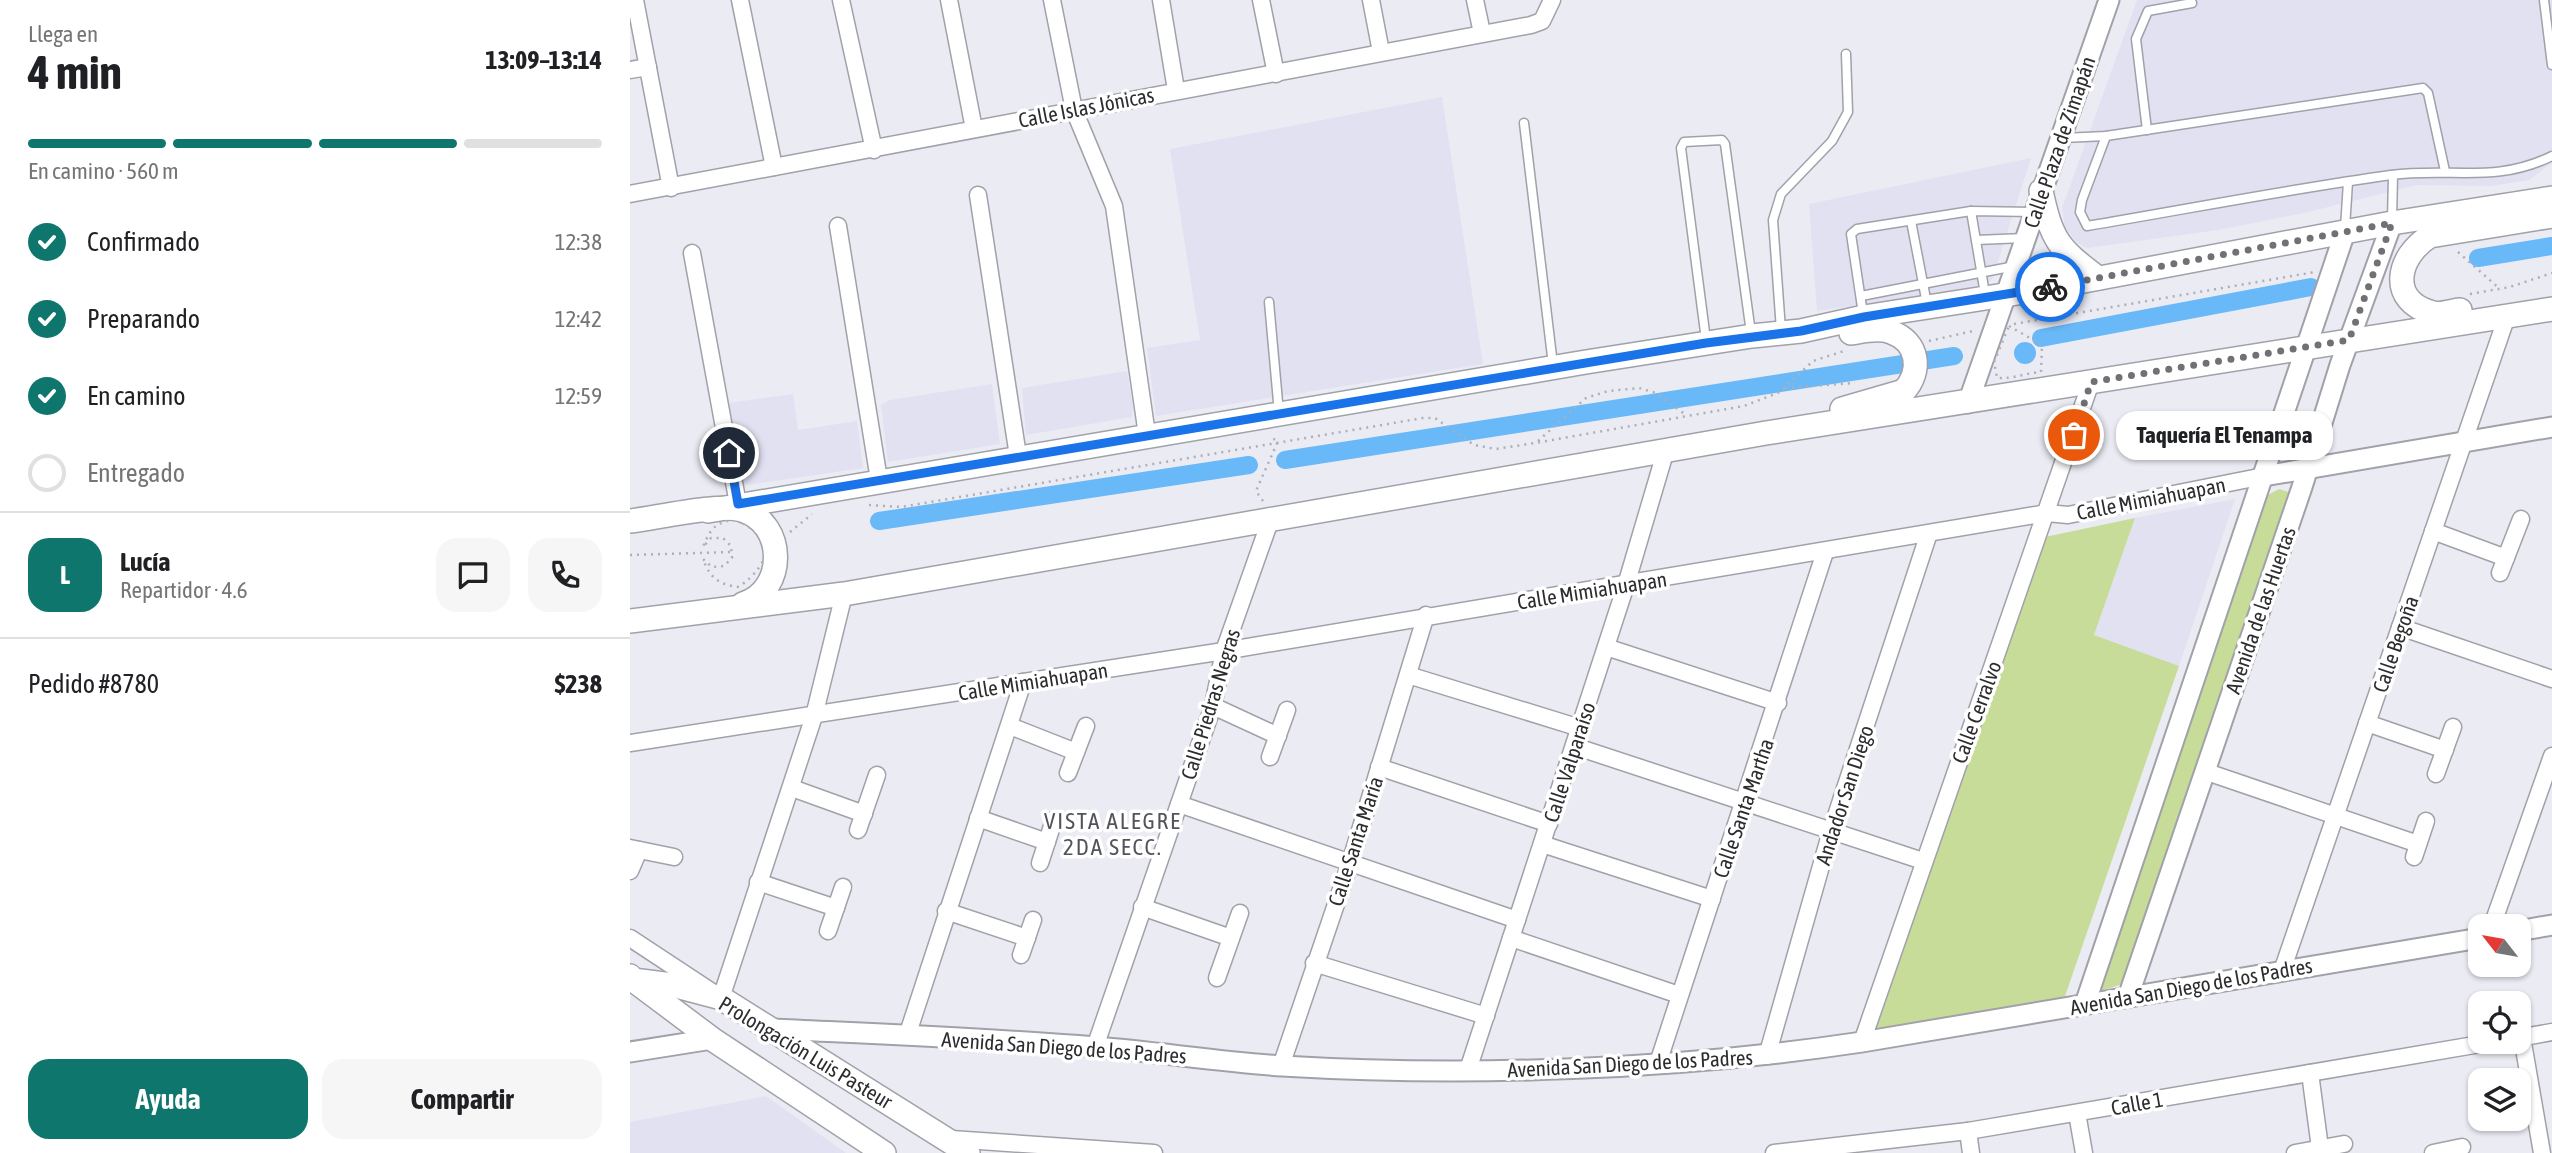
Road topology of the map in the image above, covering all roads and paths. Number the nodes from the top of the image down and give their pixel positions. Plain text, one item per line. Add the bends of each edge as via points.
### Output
1 (635, 0) edge
2 (740, 0) edge
3 (841, 0) edge
4 (948, 0) edge
5 (1052, 0) edge
6 (1161, 0) edge
7 (1261, 0) edge
8 (1371, 0) edge
9 (1475, 0) edge
10 (1552, 0) edge
11 (2109, 0) edge
12 (2544, 0) edge
13 (2192, 3) dead end
14 (1482, 33) junction
15 (1381, 52) junction
16 (1846, 54) dead end
17 (2552, 65) edge
18 (648, 67) junction
19 (630, 70) edge
20 (1276, 74) junction
21 (1176, 90) junction
22 (1074, 110) junction
23 (1524, 123) dead end
24 (974, 129) junction
25 (2147, 130) junction
26 (2106, 136) junction
27 (2060, 138) junction
28 (874, 150) junction
29 (2552, 156) edge
30 (774, 167) junction
31 (2445, 171) junction
32 (2393, 175) junction
33 (2348, 182) junction
34 (671, 187) junction
35 (2552, 189) edge
36 (630, 194) edge
37 (978, 195) dead end
38 (2541, 200) edge
39 (2037, 202) junction
40 (1971, 211) junction
41 (2552, 216) edge
42 (1911, 221) junction
43 (2392, 223) junction
44 (838, 226) dead end
45 (2344, 232) junction
46 (2025, 238) junction
47 (1976, 240) junction
48 (2457, 247) dead end
49 (2465, 248) dead end
50 (692, 253) dead end
51 (2462, 255) dead end
52 (2015, 266) junction
53 (1981, 271) junction
54 (2332, 272) junction
55 (2552, 272) edge
56 (2098, 278) junction
57 (1923, 283) junction
58 (2500, 289) junction
59 (1995, 295) junction
60 (2552, 295) edge
61 (2460, 296) dead end
62 (1269, 302) dead end
63 (1862, 306) junction
64 (1927, 306) junction
65 (2552, 309) edge
66 (2507, 316) junction
67 (1993, 328) junction
68 (1791, 332) junction
69 (2029, 335) dead end
70 (1752, 336) junction
71 (2349, 340) junction
72 (1706, 343) junction
73 (2308, 346) junction
74 (1851, 349) dead end
75 (1914, 355) junction
76 (1553, 368) junction
77 (2026, 373) dead end
78 (2091, 382) junction
79 (1859, 383) dead end
80 (1786, 386) junction
81 (1968, 403) junction
82 (1279, 413) junction
83 (1686, 415) junction
84 (2552, 427) edge
85 (1766, 433) junction
86 (1147, 435) junction
87 (1267, 436) dead end
88 (1278, 441) junction
89 (2464, 442) junction
90 (1535, 443) junction
91 (1665, 453) junction
92 (1017, 456) junction
93 (2309, 467) junction
94 (2264, 476) junction
95 (879, 480) junction
96 (863, 503) dead end
97 (738, 504) junction
98 (820, 507) dead end
99 (708, 511) junction
100 (2047, 513) junction
101 (2521, 519) dead end
102 (1274, 520) junction
103 (630, 521) edge
104 (2433, 531) junction
105 (1928, 536) junction
106 (771, 550) junction
107 (732, 552) junction
108 (1825, 552) junction
109 (630, 555) edge
110 (2506, 558) junction
111 (2500, 573) dead end
112 (1626, 585) junction
113 (844, 594) junction
114 (733, 607) junction
115 (1426, 615) junction
116 (630, 621) edge
117 (2400, 627) junction
118 (1606, 647) junction
119 (1224, 651) junction
120 (1408, 675) junction
121 (2552, 679) edge
122 (1023, 682) junction
123 (1778, 703) junction
124 (1213, 706) junction
125 (1287, 710) dead end
126 (814, 716) junction
127 (2367, 723) junction
128 (1010, 726) junction
129 (1086, 726) dead end
130 (2453, 727) dead end
131 (1580, 728) junction
132 (1278, 736) junction
133 (630, 743) edge
134 (1574, 746) junction
135 (2445, 750) junction
136 (1076, 751) junction
137 (2552, 756) edge
138 (1270, 757) dead end
139 (1379, 766) junction
140 (2204, 771) junction
141 (1068, 773) dead end
142 (2436, 774) dead end
143 (877, 775) dead end
144 (2547, 784) edge
145 (792, 789) junction
146 (1746, 802) junction
147 (1179, 804) junction
148 (864, 814) junction
149 (2336, 815) junction
150 (978, 818) junction
151 (1054, 820) dead end
152 (2426, 821) dead end
153 (1549, 824) junction
154 (858, 830) dead end
155 (1831, 831) junction
156 (1047, 842) junction
157 (1542, 844) junction
158 (634, 849) edge
159 (674, 857) dead end
160 (1923, 861) junction
161 (1040, 863) dead end
162 (1350, 863) junction
163 (630, 871) edge
164 (758, 882) junction
165 (844, 887) dead end
166 (1712, 900) junction
167 (1142, 907) junction
168 (836, 908) junction
169 (946, 911) junction
170 (1240, 913) dead end
171 (2498, 914) edge
172 (1033, 920) dead end
173 (1517, 920) junction
174 (2552, 925) edge
175 (2531, 929) edge
176 (828, 931) dead end
177 (630, 938) edge
178 (1231, 938) junction
179 (1511, 938) junction
180 (1027, 939) junction
181 (2468, 939) edge
182 (1021, 955) dead end
183 (1314, 963) junction
184 (2282, 971) junction
185 (631, 978) edge
186 (1217, 978) dead end
187 (1679, 995) junction
188 (2128, 997) junction
189 (721, 998) junction
190 (2085, 1004) junction
191 (1486, 1016) junction
192 (773, 1029) junction
193 (2552, 1032) edge
194 (907, 1035) junction
195 (2531, 1035) edge
196 (712, 1039) junction
197 (1862, 1042) junction
198 (2468, 1046) edge
199 (1095, 1047) junction
200 (630, 1052) edge
201 (2523, 1054) edge
202 (1767, 1056) junction
203 (1658, 1063) junction
204 (1281, 1066) junction
205 (1468, 1070) junction
206 (2310, 1073) junction
207 (2077, 1113) junction
208 (1968, 1131) junction
209 (946, 1139) junction
210 (2344, 1144) dead end
211 (2462, 1147) dead end
212 (2320, 1148) junction
213 (884, 1153) edge
214 (968, 1153) edge
215 (1154, 1153) edge
216 (1774, 1153) edge
217 (1971, 1153) edge
218 (2084, 1153) edge
219 (2295, 1153) edge
220 (2432, 1153) edge
221 (2542, 1153) edge

1 - 18 street
2 - 30 street
3 - 28 street
4 - 24 street
5 - 22 street
6 - 21 street
7 - 20 street
8 - 15 street
9 - 14 street
10 - 14 street, Calle Islas Jónicas via 1542,21
11 - 27 street, Calle Plaza de Zimapán
12 - 17 lane
13 - 25 lane via 2148,11 2136,39
14 - 15 street, Calle Islas Jónicas
15 - 20 street, Calle Islas Jónicas
16 - 68 lane via 1848,112 1832,141 1782,194 1773,220
18 - 19 street
18 - 34 street
20 - 21 street, Calle Islas Jónicas
21 - 22 street, Calle Islas Jónicas
22 - 24 street, Calle Islas Jónicas
22 - 86 street via 1114,206
23 - 76 lane
24 - 28 street, Calle Islas Jónicas
25 - 26 lane
25 - 31 lane via 2423,88 2428,93
26 - 27 lane
26 - 33 lane via 2082,200 2080,212 2087,226
27 - 39 street, Calle Plaza de Zimapán
28 - 30 street, Calle Islas Jónicas
29 - 31 lane via 2527,168 2485,175
30 - 34 street, Calle Islas Jónicas
31 - 32 lane
32 - 33 lane
32 - 43 lane
33 - 45 lane
34 - 36 street, Calle Islas Jónicas
35 - 38 lane
37 - 92 street
38 - 43 main road
39 - 40 lane
39 - 46 street, Calle Plaza de Zimapán
39 - 56 main road via 2059,245
40 - 42 lane
40 - 47 lane
41 - 60 main road via 2430,236 2415,245 2404,260 2401,275 2403,289 2416,305 2435,314
42 - 57 lane
42 - 63 lane via 1852,233
43 - 45 main road
43 - 71 street, Avenida de las Huertas
44 - 95 street
45 - 54 street, Avenida de las Huertas
45 - 56 main road
46 - 47 lane
46 - 52 street, Calle Plaza de Zimapán
47 - 53 lane
48 - 49 path
50 - 97 street
51 - 58 path
52 - 53 lane
52 - 59 street, Calle Plaza de Zimapán
53 - 57 lane
53 - 59 lane
54 - 67 path via 2307,272
54 - 73 street, Avenida de las Huertas
55 - 58 path
56 - 59 main road
57 - 63 lane
57 - 64 lane
58 - 61 path
59 - 64 main road
59 - 67 street, Calle Plaza de Zimapán
62 - 82 lane
63 - 64 main road
63 - 68 main road
65 - 66 main road
66 - 71 main road
66 - 89 street, Calle Begoña
67 - 75 path
67 - 81 street, Calle Plaza de Zimapán
68 - 70 main road
68 - 75 main road via 1890,331
69 - 77 path via 2042,345 2041,372
70 - 72 main road
70 - 72 lane via 1725,144 1722,140 1684,142 1681,148
71 - 73 main road
71 - 93 street, Avenida de las Huertas
72 - 76 main road
73 - 78 main road
73 - 94 street, Avenida de las Huertas
74 - 80 path via 1813,361
75 - 85 main road via 1904,391 1790,422
76 - 82 main road
78 - 81 main road
78 - 100 street, Calle Cerralvo
79 - 80 path
80 - 83 path via 1744,406
81 - 85 main road
82 - 86 main road
83 - 90 path
83 - 90 path via 1656,393 1639,388 1608,391 1586,398
84 - 89 street, Calle Mimiahuapan
85 - 91 main road
86 - 92 main road
87 - 88 path
88 - 90 path via 1435,418 1465,439 1496,449
88 - 96 path via 901,507
88 - 102 path via 1256,491
89 - 93 street, Calle Mimiahuapan
89 - 104 street, Calle Begoña
91 - 102 main road
91 - 112 street, Calle Valparaíso
92 - 95 main road
93 - 94 street, Calle Mimiahuapan
93 - 140 street, Avenida de las Huertas
94 - 100 street, Calle Mimiahuapan via 2068,515
94 - 190 street, Avenida de las Huertas
95 - 97 main road
97 - 99 main road
98 - 106 path
99 - 103 main road
99 - 106 main road via 726,507 758,518 769,532
100 - 105 street, Calle Mimiahuapan
100 - 160 street, Calle Cerralvo
101 - 110 street
102 - 113 main road
102 - 119 street, Calle Piedras Negras
104 - 110 street
104 - 117 street, Calle Begoña
105 - 108 street, Calle Mimiahuapan
105 - 155 street, Andador San Diego
106 - 107 path via 753,528 736,520 709,529 703,547 711,538 723,538
106 - 107 path via 758,573 739,587 724,585 709,575 703,559 712,567 724,566
106 - 114 main road via 776,564 766,586 748,602
107 - 109 path
108 - 112 street, Calle Mimiahuapan
108 - 123 street, Calle Santa Martha
110 - 111 street
112 - 115 street, Calle Mimiahuapan
112 - 118 street, Calle Valparaíso
113 - 114 main road
113 - 126 street
114 - 116 main road
115 - 119 street, Calle Mimiahuapan
115 - 120 street, Calle Santa María
117 - 121 street
117 - 127 street, Calle Begoña
118 - 123 street
118 - 131 street, Calle Valparaíso
119 - 122 street, Calle Mimiahuapan
119 - 124 street, Calle Piedras Negras
120 - 131 street
120 - 139 street, Calle Santa María
122 - 126 street, Calle Mimiahuapan
122 - 128 street
123 - 146 street, Calle Santa Martha
124 - 132 street
124 - 147 street, Calle Piedras Negras
125 - 132 street
126 - 133 street, Calle Mimiahuapan
126 - 145 street
127 - 135 street
127 - 149 street, Calle Begoña
128 - 136 street
128 - 150 street
129 - 136 street
130 - 135 street
131 - 134 street, Calle Valparaíso
132 - 138 street
134 - 146 street
134 - 153 street, Calle Valparaíso
135 - 142 street
136 - 141 street
137 - 144 street
139 - 153 street
139 - 162 street, Calle Santa María
140 - 149 street
140 - 188 street, Avenida de las Huertas
143 - 148 street
144 - 171 street
145 - 148 street
145 - 164 street
146 - 155 street
146 - 166 street, Calle Santa Martha
147 - 162 street
147 - 167 street, Calle Piedras Negras
148 - 154 street
149 - 152 street via 2416,850
149 - 184 street, Calle Begoña
150 - 156 street
150 - 169 street
151 - 156 street
153 - 157 street, Calle Valparaíso
155 - 160 street
155 - 202 street, Andador San Diego
156 - 161 street
157 - 166 street
157 - 173 street, Calle Valparaíso
158 - 159 street
158 - 163 street
160 - 197 street, Calle Cerralvo
162 - 173 street
162 - 183 street, Calle Santa María
164 - 168 street
164 - 189 street
165 - 168 street
166 - 187 street, Calle Santa Martha
167 - 178 street
167 - 199 street, Calle Piedras Negras
168 - 176 street
169 - 180 street
169 - 194 street
170 - 178 street
172 - 180 street
173 - 179 street, Calle Valparaíso
174 - 175 street
177 - 189 street
178 - 186 street
179 - 187 street
179 - 191 street, Calle Valparaíso
180 - 182 street
181 - 184 street, Avenida San Diego de los Padres
183 - 191 street
183 - 204 street, Calle Santa María
184 - 188 street, Avenida San Diego de los Padres
185 - 189 main road, Prolongación Luis Pasteur
185 - 196 main road, Prolongación Luis Pasteur
187 - 203 street, Calle Santa Martha
188 - 190 street, Avenida San Diego de los Padres
189 - 192 main road, Prolongación Luis Pasteur
190 - 197 street, Avenida San Diego de los Padres
191 - 205 street, Calle Valparaíso
192 - 194 street, Avenida San Diego de los Padres
192 - 209 main road, Prolongación Luis Pasteur
193 - 195 street
194 - 199 street, Avenida San Diego de los Padres
196 - 200 street
196 - 213 main road, Prolongación Luis Pasteur
197 - 202 street, Avenida San Diego de los Padres
198 - 206 street, Calle 1
199 - 204 street, Avenida San Diego de los Padres
201 - 221 street
202 - 203 street, Avenida San Diego de los Padres
203 - 205 street, Avenida San Diego de los Padres
204 - 205 street, Avenida San Diego de los Padres
206 - 207 street, Calle 1
206 - 212 street
207 - 208 street, Calle 1
207 - 218 street
208 - 216 street, Calle 1
208 - 217 street
209 - 214 main road, Prolongación Luis Pasteur
209 - 215 street
210 - 212 street
211 - 220 street
212 - 219 street

